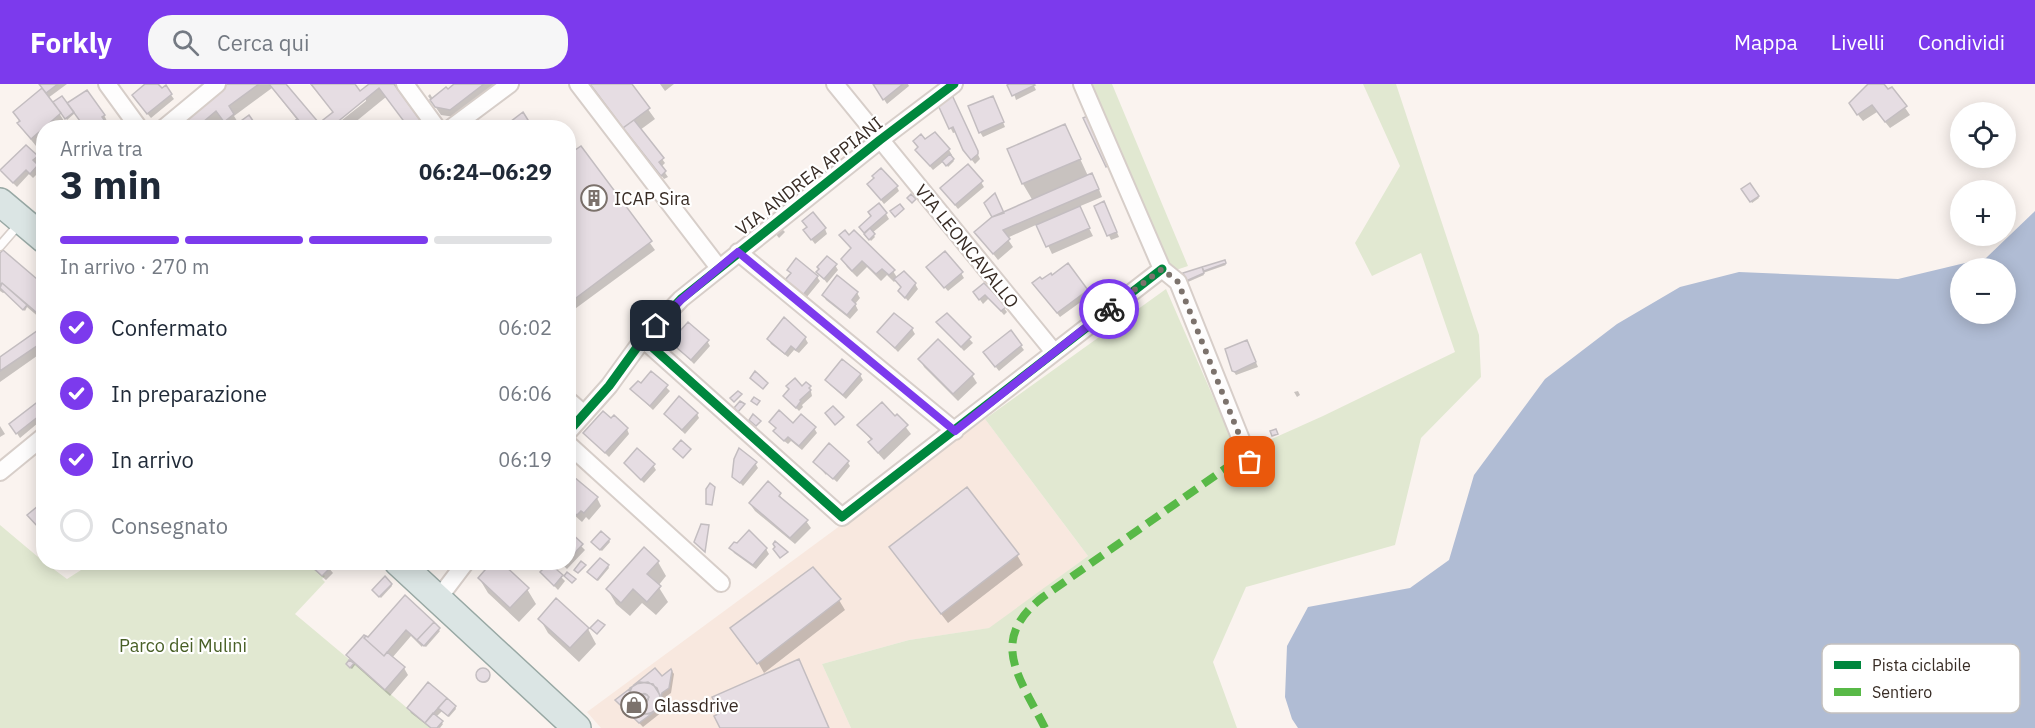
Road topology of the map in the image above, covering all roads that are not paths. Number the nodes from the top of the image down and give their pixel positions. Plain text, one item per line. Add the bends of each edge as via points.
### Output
1 (107, 84) edge
2 (217, 84) edge
3 (405, 84) edge
4 (510, 84) edge
5 (578, 84) edge
6 (835, 84) edge
7 (954, 84) edge
8 (1082, 84) edge
9 (132, 120) edge
10 (174, 120) edge
11 (431, 120) edge
12 (462, 120) edge
13 (879, 140) junction
14 (0, 202) edge
15 (36, 229) edge
16 (36, 230) edge
17 (0, 246) edge
18 (738, 252) junction
19 (719, 268) junction
20 (1162, 269) junction
21 (643, 339) junction
22 (1054, 351) junction
23 (576, 406) edge
24 (584, 414) junction
25 (576, 423) edge
26 (955, 431) junction
27 (36, 443) edge
28 (576, 451) edge
29 (1250, 462) dead end
30 (0, 472) edge
31 (407, 570) edge
32 (460, 570) edge
33 (721, 583) dead end
34 (438, 599) junction
35 (577, 728) edge

1 - 9 street
2 - 10 street
3 - 11 street
4 - 12 street
5 - 19 street
6 - 13 street, VIA LEONCAVALLO
7 - 13 street, VIA ANDREA APPIANI
8 - 20 street
13 - 18 street, VIA ANDREA APPIANI
13 - 22 street, VIA LEONCAVALLO
14 - 15 main road
16 - 17 lane
18 - 19 street, VIA ANDREA APPIANI
18 - 26 street
19 - 21 street, VIA ANDREA APPIANI
20 - 22 street
20 - 29 street via 1178,282
21 - 24 street, VIA ANDREA APPIANI
21 - 26 street via 843,517
22 - 26 street
23 - 24 street
24 - 25 street, VIA ANDREA APPIANI
27 - 30 street
28 - 33 street
31 - 34 main road
32 - 34 street
34 - 35 main road

